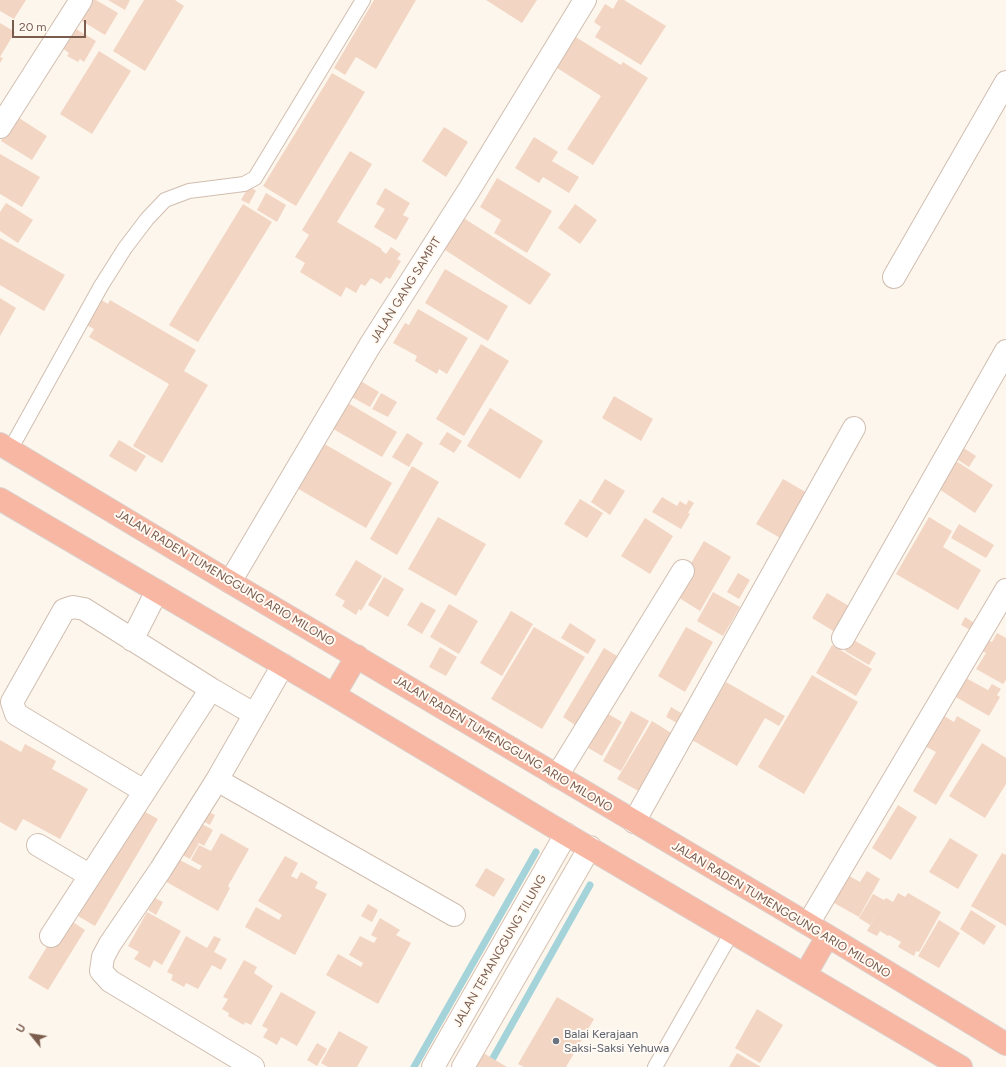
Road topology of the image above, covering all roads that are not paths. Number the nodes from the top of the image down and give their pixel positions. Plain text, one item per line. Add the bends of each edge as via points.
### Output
1 (81, 0) edge
2 (362, 0) edge
3 (584, 0) edge
4 (1006, 82) edge
5 (0, 127) edge
6 (894, 277) dead end
7 (1006, 351) edge
8 (854, 428) dead end
9 (5, 447) edge
10 (0, 499) edge
11 (683, 571) dead end
12 (230, 582) junction
13 (1006, 590) edge
14 (157, 591) junction
15 (843, 638) dead end
16 (132, 640) junction
17 (357, 656) junction
18 (283, 665) junction
19 (211, 689) junction
20 (334, 695) junction
21 (254, 714) junction
22 (557, 776) junction
23 (217, 780) junction
24 (144, 790) junction
25 (634, 822) junction
26 (566, 834) junction
27 (38, 845) dead end
28 (590, 847) junction
29 (89, 876) junction
30 (454, 915) dead end
31 (808, 924) junction
32 (732, 932) junction
33 (51, 936) dead end
34 (827, 937) junction
35 (805, 975) junction
36 (1006, 1044) edge
37 (253, 1067) edge
38 (433, 1067) edge
39 (463, 1067) edge
40 (655, 1067) edge
41 (960, 1067) edge

1 - 5 street
2 - 9 lane via 255,178 244,184 189,191 165,200 147,219 101,286
3 - 12 street, JALAN GANG SAMPIT via 469,190 369,347
4 - 6 street
7 - 15 street
8 - 25 street
9 - 12 highway, JALAN RADEN TUMENGGUNG ARIO MILONO
10 - 14 highway
11 - 22 street
12 - 17 highway, JALAN RADEN TUMENGGUNG ARIO MILONO
13 - 31 street
14 - 16 street
14 - 18 highway
16 - 19 street
16 - 24 street via 84,609 73,607 64,610 12,702 16,714 27,722
17 - 20 highway
17 - 22 highway, JALAN RADEN TUMENGGUNG ARIO MILONO
18 - 20 highway
18 - 21 street
19 - 21 street
19 - 24 street
20 - 26 highway
21 - 23 street
22 - 25 highway, JALAN RADEN TUMENGGUNG ARIO MILONO
23 - 30 street
23 - 37 street via 110,944 103,957 101,971 110,981
24 - 29 street
25 - 31 highway, JALAN RADEN TUMENGGUNG ARIO MILONO
26 - 28 highway
26 - 38 street, JALAN TEMANGGUNG TILUNG
27 - 29 street
28 - 32 highway
28 - 39 street
29 - 33 street
31 - 34 highway, JALAN RADEN TUMENGGUNG ARIO MILONO
32 - 35 highway
32 - 40 lane
34 - 35 highway
34 - 36 highway, JALAN RADEN TUMENGGUNG ARIO MILONO
35 - 41 highway

